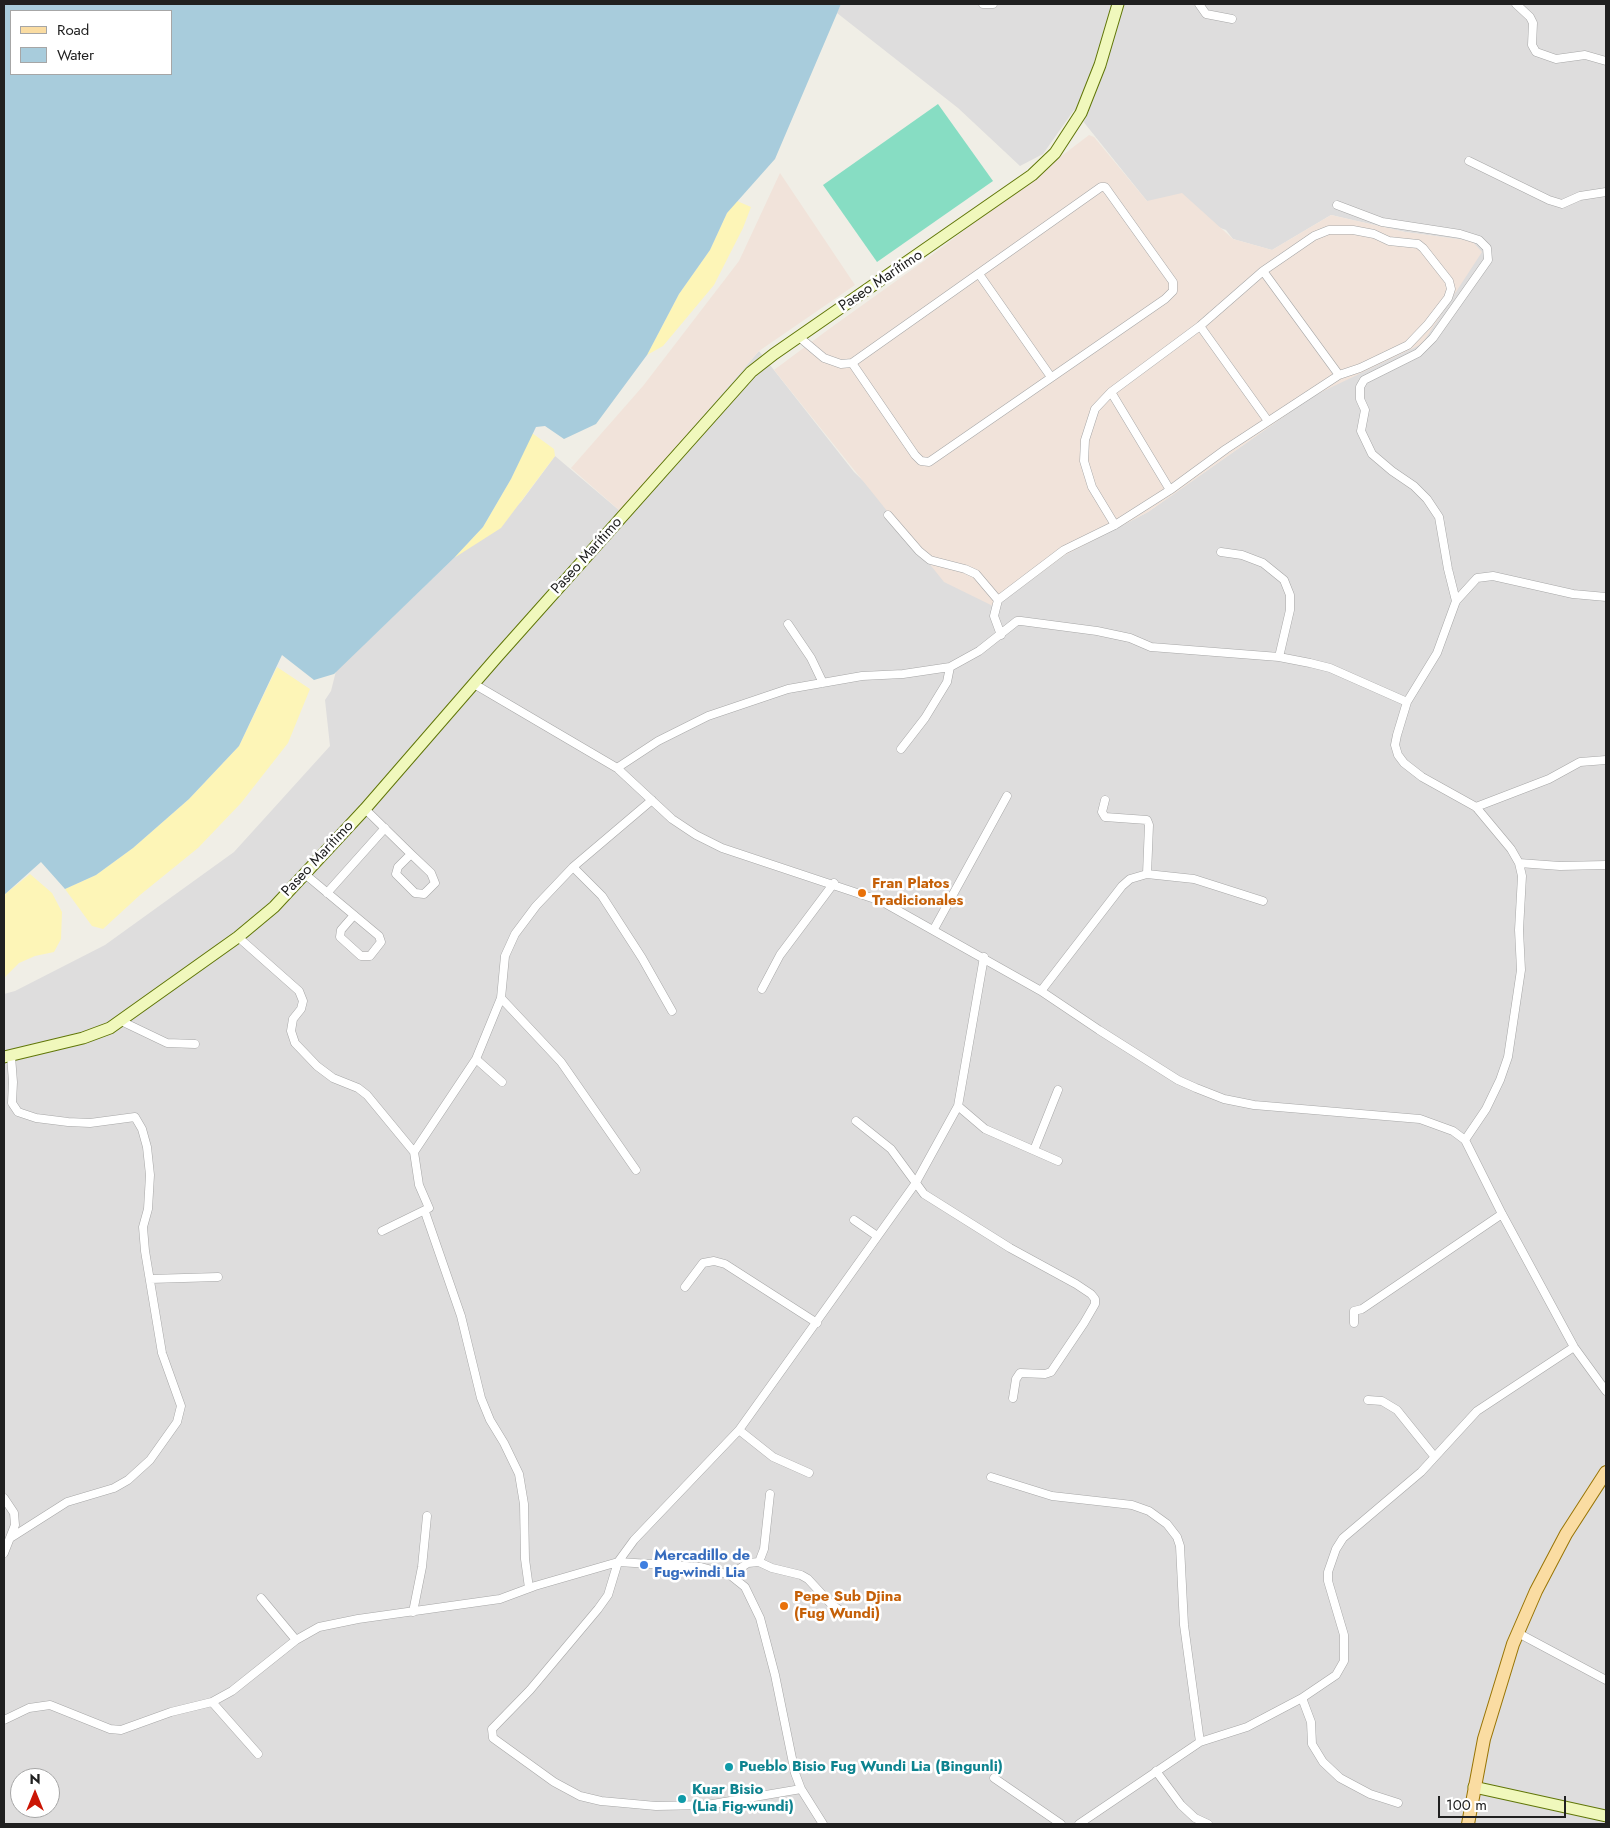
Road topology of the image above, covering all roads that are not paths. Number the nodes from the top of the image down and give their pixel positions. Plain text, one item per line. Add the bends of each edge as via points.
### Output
1 (983, 4) edge
2 (993, 4) edge
3 (1118, 4) edge
4 (1199, 4) edge
5 (1516, 4) edge
6 (1232, 18) dead end
7 (1606, 62) edge
8 (1469, 161) dead end
9 (1606, 192) edge
10 (1337, 205) dead end
11 (1263, 271) junction
12 (979, 274) junction
13 (1200, 326) junction
14 (799, 337) junction
15 (852, 363) junction
16 (1339, 375) junction
17 (1051, 377) junction
18 (1111, 392) junction
19 (1268, 421) junction
20 (1170, 490) junction
21 (888, 515) dead end
22 (1115, 524) junction
23 (1221, 552) dead end
24 (1606, 597) edge
25 (998, 600) junction
26 (1456, 601) junction
27 (788, 624) dead end
28 (1002, 634) junction
29 (1279, 657) junction
30 (950, 667) junction
31 (822, 683) junction
32 (474, 684) junction
33 (1407, 702) junction
34 (901, 749) dead end
35 (1606, 760) edge
36 (617, 768) junction
37 (1007, 796) dead end
38 (652, 800) junction
39 (1105, 800) dead end
40 (1476, 807) junction
41 (365, 809) junction
42 (385, 828) junction
43 (411, 854) junction
44 (1518, 862) junction
45 (1606, 865) edge
46 (573, 867) junction
47 (1147, 874) junction
48 (306, 875) junction
49 (834, 883) junction
50 (327, 893) junction
51 (1263, 901) dead end
52 (354, 915) junction
53 (934, 930) junction
54 (238, 937) junction
55 (984, 957) junction
56 (762, 988) dead end
57 (1041, 991) junction
58 (501, 998) junction
59 (672, 1011) dead end
60 (121, 1021) junction
61 (195, 1044) dead end
62 (7, 1057) edge
63 (476, 1059) junction
64 (502, 1082) dead end
65 (1058, 1090) dead end
66 (958, 1106) junction
67 (856, 1121) dead end
68 (1465, 1140) junction
69 (1034, 1150) junction
70 (414, 1152) junction
71 (1058, 1161) dead end
72 (636, 1170) dead end
73 (915, 1184) junction
74 (426, 1212) junction
75 (1502, 1214) junction
76 (854, 1220) dead end
77 (382, 1232) dead end
78 (877, 1236) junction
79 (218, 1277) dead end
80 (150, 1279) junction
81 (685, 1287) dead end
82 (818, 1323) junction
83 (1354, 1323) dead end
84 (1574, 1347) junction
85 (1606, 1391) edge
86 (1013, 1398) dead end
87 (1368, 1400) dead end
88 (739, 1430) junction
89 (1434, 1456) junction
90 (809, 1473) dead end
91 (991, 1477) dead end
92 (1604, 1481) edge
93 (770, 1494) dead end
94 (4, 1498) edge
95 (427, 1516) dead end
96 (12, 1537) junction
97 (4, 1553) edge
98 (618, 1562) junction
99 (759, 1562) junction
100 (730, 1575) junction
101 (530, 1588) junction
102 (261, 1598) dead end
103 (413, 1612) junction
104 (847, 1615) dead end
105 (1518, 1633) junction
106 (296, 1640) junction
107 (1606, 1680) edge
108 (1302, 1698) junction
109 (212, 1702) junction
110 (4, 1720) edge
111 (1200, 1742) junction
112 (258, 1754) dead end
113 (1156, 1771) junction
114 (994, 1778) dead end
115 (1474, 1787) junction
116 (801, 1789) junction
117 (1398, 1803) dead end
118 (1606, 1816) edge
119 (823, 1824) edge
120 (1061, 1824) edge
121 (1079, 1824) edge
122 (1208, 1824) edge
123 (1468, 1824) edge

1 - 2 street
3 - 14 main road, Paseo Marítimo via 1100,65 1081,113 1048,160 1024,181
4 - 6 street via 1206,14
5 - 7 street via 1533,23 1532,45 1536,52 1556,59 1585,55
8 - 9 street via 1562,204 1580,196
10 - 26 street via 1382,222 1460,234 1479,240 1487,248 1488,260 1433,338 1418,352 1364,380 1360,387 1360,399 1365,410 1361,431 1372,454 1414,486 1439,517
11 - 13 street
11 - 16 street
11 - 16 street via 1314,236 1329,230 1353,230 1389,241 1418,244 1449,281 1448,298 1408,345
12 - 15 street
12 - 17 street
12 - 17 street via 1101,187 1105,187 1169,274 1173,291 1165,299
13 - 18 street
13 - 19 street
14 - 15 street via 824,358 841,364
14 - 32 main road, Paseo Marítimo via 751,372
15 - 17 street via 915,455 921,461 929,462
16 - 19 street
18 - 20 street
18 - 22 street via 1095,409 1085,440 1084,461 1092,488
19 - 20 street
20 - 22 street
21 - 25 street via 930,560 965,568 976,574
22 - 25 street via 1064,550
23 - 29 street via 1263,563 1284,580 1290,595 1290,610
24 - 26 street via 1573,594 1483,576 1472,582
25 - 28 street via 994,616
26 - 33 street via 1437,653
27 - 31 street via 811,658
28 - 29 street via 1017,621 1030,622 1097,631 1130,638 1150,647
28 - 30 street via 979,652
29 - 33 street via 1330,668
30 - 31 street
30 - 34 street via 947,682
31 - 36 street via 788,689 708,716 658,741
32 - 36 street
32 - 41 main road, Paseo Marítimo
33 - 40 street via 1395,745 1398,755 1422,777
35 - 40 street via 1580,762 1549,780
36 - 38 street
37 - 53 street
38 - 46 street
38 - 49 street via 672,819 722,848
39 - 47 street via 1102,812 1105,817 1147,820
40 - 44 street
41 - 42 street
41 - 48 main road, Paseo Marítimo
42 - 43 street
42 - 50 street
43 - 43 street via 435,880 424,894 415,893 396,874 398,867
44 - 45 street
44 - 68 street via 1523,884 1519,930 1521,970 1508,1057 1486,1109
46 - 58 street via 515,934 505,956
46 - 59 street via 602,896
47 - 51 street via 1194,879
47 - 57 street via 1130,879 1122,886
48 - 50 street
48 - 54 main road, Paseo Marítimo
49 - 53 street via 881,901
49 - 56 street via 780,955
50 - 52 street
52 - 52 street via 381,939 370,956 361,956 340,937 341,930
53 - 55 street
54 - 60 main road, Paseo Marítimo
54 - 70 street via 299,991 303,1000 291,1031 295,1043 333,1078 367,1095
55 - 57 street
55 - 66 street
57 - 68 street via 1178,1080 1209,1094 1254,1105 1420,1119 1453,1131
58 - 63 street
58 - 72 street via 561,1062
60 - 61 street via 167,1043
60 - 62 main road, Paseo Marítimo via 83,1038
62 - 80 street via 14,1082 12,1103 18,1112 36,1118 90,1123 135,1117 147,1147 150,1175 148,1209 143,1226
63 - 64 street
63 - 70 street
65 - 69 street
66 - 69 street via 985,1129
66 - 73 street
67 - 73 street via 891,1149
68 - 75 street
69 - 71 street
70 - 74 street via 419,1185 429,1208
73 - 78 street
73 - 86 street via 924,1194 962,1219 1076,1284 1095,1299 1084,1323 1051,1372 1020,1374
74 - 77 street
74 - 101 street via 461,1316 481,1398 519,1474
75 - 83 street via 1362,1309 1354,1311
75 - 84 street
76 - 78 street
78 - 82 street
79 - 80 street
80 - 96 street via 162,1353 180,1398 177,1422 150,1460 128,1480 114,1488 67,1502
81 - 82 street via 703,1263 714,1261 725,1264
82 - 88 street
84 - 85 street
84 - 89 street via 1486,1404
87 - 89 street via 1382,1401 1397,1410
88 - 90 street via 773,1457
88 - 98 street via 634,1540
89 - 108 street via 1406,1485 1350,1530 1336,1549 1330,1562 1328,1581 1343,1628 1344,1660 1336,1675
91 - 111 street via 1052,1496 1132,1505 1149,1511 1167,1524 1180,1546 1184,1625
92 - 105 main road via 1566,1534
93 - 99 street via 764,1549
94 - 96 street via 14,1514 16,1525
95 - 103 street
96 - 97 street
98 - 100 street via 701,1567
98 - 101 street
98 - 116 street via 608,1594 598,1610 492,1729 493,1738 554,1782 580,1796 601,1801 706,1806
99 - 100 street via 748,1562
99 - 104 street via 808,1579 831,1604
100 - 116 street via 745,1587 760,1618
101 - 103 street via 500,1599
102 - 106 street
103 - 106 street via 358,1618 319,1627
105 - 107 street
105 - 115 main road via 1492,1707
106 - 109 street
108 - 111 street via 1247,1727
108 - 117 street via 1311,1722 1312,1744 1323,1762 1340,1778 1370,1794
109 - 110 street via 170,1712 121,1730 110,1729 50,1704 29,1708
109 - 112 street
111 - 113 street
113 - 121 street
113 - 122 street via 1181,1805 1195,1818
114 - 120 street
115 - 118 main road
115 - 123 main road
116 - 119 street

